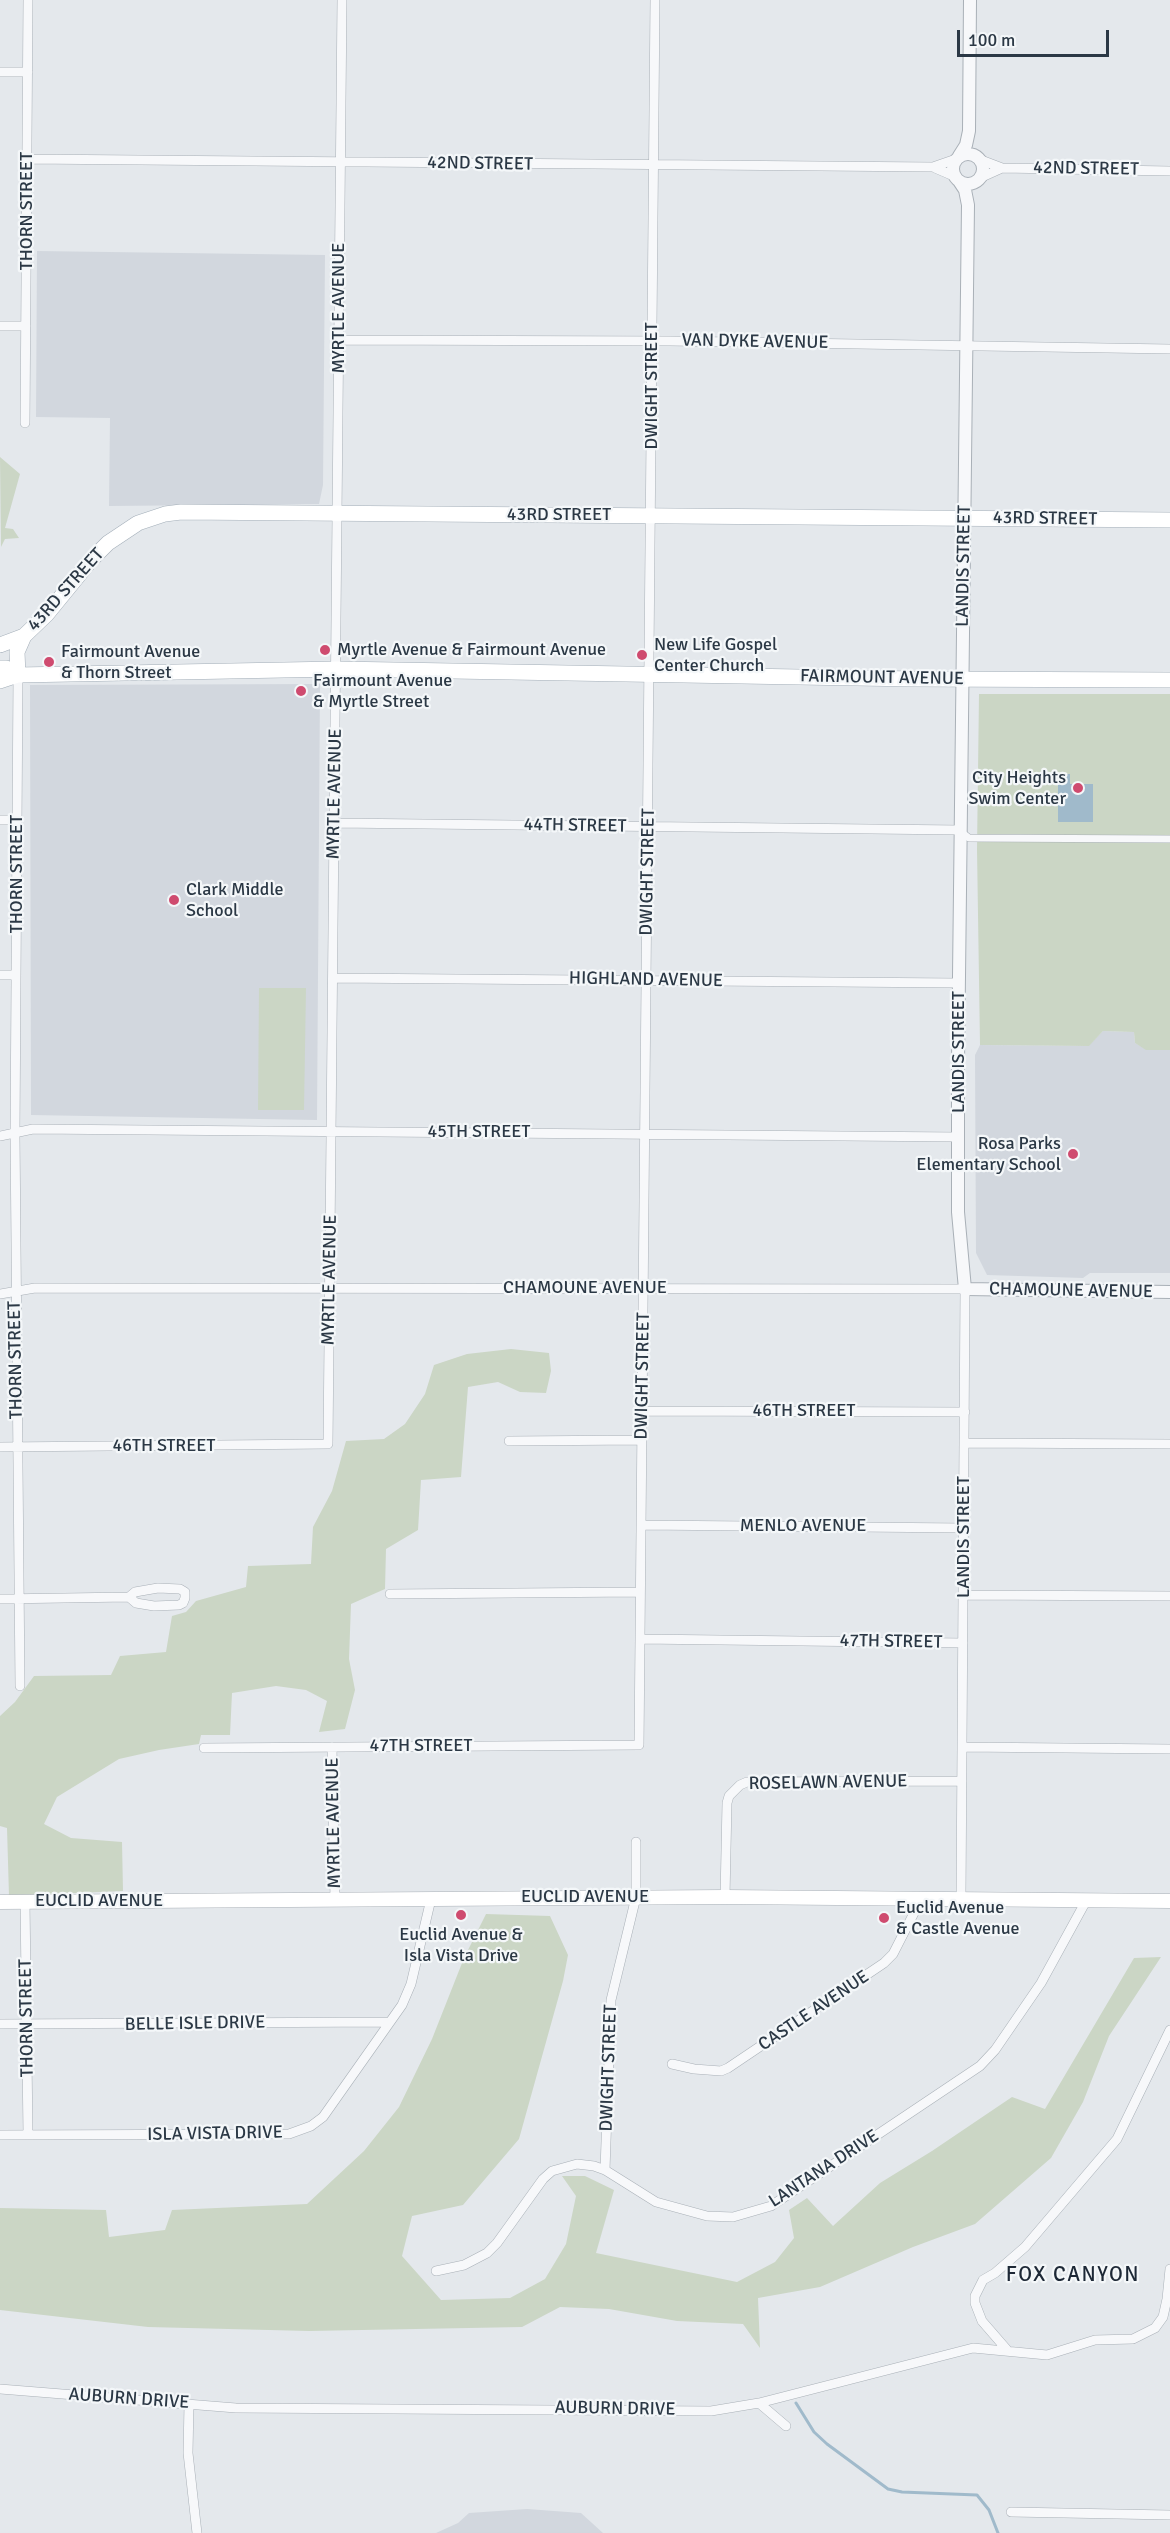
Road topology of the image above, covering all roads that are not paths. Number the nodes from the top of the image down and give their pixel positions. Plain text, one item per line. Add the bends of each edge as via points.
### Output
1 (28, 0) edge
2 (342, 0) edge
3 (655, 0) edge
4 (970, 0) edge
5 (0, 72) edge
6 (28, 72) junction
7 (969, 132) junction
8 (958, 158) junction
9 (979, 158) junction
10 (27, 159) junction
11 (340, 162) junction
12 (654, 165) junction
13 (933, 167) junction
14 (1002, 168) junction
15 (1170, 171) edge
16 (957, 179) junction
17 (979, 179) junction
18 (968, 205) junction
19 (0, 326) edge
20 (26, 326) junction
21 (339, 340) junction
22 (653, 341) junction
23 (967, 345) junction
24 (1170, 349) edge
25 (25, 423) dead end
26 (338, 513) junction
27 (651, 516) junction
28 (965, 518) junction
29 (1170, 520) edge
30 (24, 636) junction
31 (0, 645) edge
32 (0, 668) edge
33 (337, 669) junction
34 (650, 674) junction
35 (18, 675) junction
36 (962, 679) junction
37 (1170, 680) edge
38 (0, 681) edge
39 (0, 820) edge
40 (17, 820) junction
41 (335, 824) junction
42 (648, 827) junction
43 (960, 830) junction
44 (1170, 839) edge
45 (0, 975) edge
46 (16, 975) junction
47 (333, 978) junction
48 (647, 980) junction
49 (958, 983) junction
50 (332, 1131) junction
51 (15, 1134) junction
52 (645, 1134) junction
53 (0, 1136) edge
54 (959, 1137) junction
55 (643, 1287) junction
56 (330, 1288) junction
57 (964, 1289) junction
58 (16, 1292) junction
59 (1170, 1292) edge
60 (0, 1294) edge
61 (642, 1411) junction
62 (965, 1412) junction
63 (642, 1440) junction
64 (509, 1441) dead end
65 (965, 1443) junction
66 (328, 1444) joint
67 (1170, 1444) edge
68 (0, 1447) edge
69 (17, 1447) junction
70 (641, 1525) junction
71 (964, 1528) junction
72 (640, 1592) junction
73 (390, 1594) dead end
74 (963, 1595) junction
75 (1170, 1596) edge
76 (129, 1598) junction
77 (0, 1599) edge
78 (19, 1599) junction
79 (640, 1640) junction
80 (963, 1643) junction
81 (20, 1686) dead end
82 (639, 1745) joint
83 (332, 1747) junction
84 (962, 1747) junction
85 (204, 1748) dead end
86 (1170, 1749) edge
87 (962, 1781) junction
88 (636, 1842) dead end
89 (636, 1897) junction
90 (725, 1897) junction
91 (919, 1898) junction
92 (961, 1898) junction
93 (432, 1899) junction
94 (335, 1900) junction
95 (25, 1901) junction
96 (1086, 1901) junction
97 (1170, 1901) edge
98 (0, 1902) edge
99 (390, 2022) junction
100 (0, 2024) edge
101 (26, 2025) junction
102 (1170, 2030) edge
103 (672, 2064) dead end
104 (0, 2135) edge
105 (28, 2135) junction
106 (605, 2170) junction
107 (1170, 2269) edge
108 (436, 2271) dead end
109 (1008, 2351) junction
110 (0, 2389) edge
111 (759, 2403) junction
112 (189, 2404) junction
113 (786, 2426) dead end
114 (1011, 2512) dead end
115 (1170, 2515) edge
116 (197, 2533) edge

1 - 6 street, THORN STREET
2 - 11 street, MYRTLE AVENUE
3 - 12 street, DWIGHT STREET
4 - 7 street
5 - 6 street
6 - 10 street, THORN STREET
7 - 8 street
7 - 9 street
8 - 9 street via 968,153
8 - 13 street, 42ND STREET
8 - 16 street via 953,168
9 - 14 street, 42ND STREET
9 - 17 street via 983,169
10 - 11 street, 42ND STREET
10 - 20 street, THORN STREET
11 - 12 street, 42ND STREET
11 - 21 street, MYRTLE AVENUE
12 - 13 street, 42ND STREET
12 - 22 street, DWIGHT STREET
13 - 16 street, 42ND STREET
14 - 15 street, 42ND STREET
14 - 17 street, 42ND STREET
16 - 17 street via 968,184
16 - 18 street, LANDIS STREET via 965,190
17 - 18 street, LANDIS STREET
18 - 23 street, LANDIS STREET
19 - 20 street
20 - 25 street, THORN STREET
21 - 22 street, VAN DYKE AVENUE
21 - 26 street, MYRTLE AVENUE
22 - 23 street, VAN DYKE AVENUE
22 - 27 street, DWIGHT STREET
23 - 24 street, VAN DYKE AVENUE
23 - 28 street, LANDIS STREET
26 - 27 main road, 43RD STREET
26 - 30 main road, 43RD STREET via 181,512 138,523 108,543
26 - 33 street, MYRTLE AVENUE
27 - 28 main road, 43RD STREET
27 - 34 street, DWIGHT STREET
28 - 29 main road, 43RD STREET
28 - 36 street, LANDIS STREET
30 - 31 main road, 43RD STREET
30 - 35 main road via 17,652
32 - 35 main road, FAIRMOUNT AVENUE
33 - 34 main road, FAIRMOUNT AVENUE
33 - 35 main road, FAIRMOUNT AVENUE
33 - 41 street, MYRTLE AVENUE
34 - 36 main road, FAIRMOUNT AVENUE
34 - 42 street, DWIGHT STREET
35 - 38 main road, FAIRMOUNT AVENUE
35 - 40 street, THORN STREET
36 - 37 main road, FAIRMOUNT AVENUE
36 - 43 street, LANDIS STREET
39 - 40 street
40 - 46 street, THORN STREET
41 - 42 street, 44TH STREET
41 - 47 street, MYRTLE AVENUE
42 - 43 street, 44TH STREET
42 - 48 street, DWIGHT STREET
43 - 44 street via 969,838
43 - 49 street, LANDIS STREET
45 - 46 street
46 - 51 street, THORN STREET
47 - 48 street, HIGHLAND AVENUE
47 - 50 street, MYRTLE AVENUE
48 - 49 street, HIGHLAND AVENUE
48 - 52 street, DWIGHT STREET
49 - 54 street, LANDIS STREET
50 - 51 street, 45TH STREET via 33,1129
50 - 52 street, 45TH STREET
50 - 56 street, MYRTLE AVENUE
51 - 53 street, 45TH STREET
51 - 58 street, THORN STREET
52 - 54 street, 45TH STREET
52 - 55 street, DWIGHT STREET
54 - 57 street, LANDIS STREET via 958,1212
55 - 56 street, CHAMOUNE AVENUE
55 - 57 street, CHAMOUNE AVENUE
55 - 61 street, DWIGHT STREET
56 - 58 street, CHAMOUNE AVENUE via 35,1288
56 - 66 street, MYRTLE AVENUE
57 - 59 street, CHAMOUNE AVENUE
57 - 62 street, LANDIS STREET
58 - 60 street, CHAMOUNE AVENUE
58 - 69 street, THORN STREET
61 - 62 street, 46TH STREET
61 - 63 street, DWIGHT STREET
62 - 65 street, LANDIS STREET
63 - 64 street
63 - 70 street, DWIGHT STREET
65 - 67 street
65 - 71 street, LANDIS STREET
66 - 69 street, 46TH STREET
68 - 69 street, 46TH STREET
69 - 78 street, THORN STREET
70 - 71 street, MENLO AVENUE
70 - 72 street, DWIGHT STREET
71 - 74 street, LANDIS STREET
72 - 73 street
72 - 79 street, DWIGHT STREET
74 - 75 street
74 - 80 street, LANDIS STREET
76 - 76 street via 154,1606 179,1605 185,1593 180,1589 158,1588
76 - 78 street
77 - 78 street
78 - 81 street, THORN STREET
79 - 80 street, 47TH STREET
79 - 82 street, DWIGHT STREET
80 - 84 street, LANDIS STREET
82 - 83 street, 47TH STREET
83 - 85 street, 47TH STREET
83 - 94 street, MYRTLE AVENUE
84 - 86 street
84 - 87 street, LANDIS STREET
87 - 90 street, ROSELAWN AVENUE via 740,1785 727,1803
87 - 92 street, LANDIS STREET
88 - 89 street, DWIGHT STREET
89 - 90 main road, EUCLID AVENUE
89 - 93 main road, EUCLID AVENUE
89 - 106 street, DWIGHT STREET via 611,2000
90 - 91 main road, EUCLID AVENUE
91 - 92 main road, EUCLID AVENUE
91 - 103 street, CASTLE AVENUE via 893,1953 875,1970 728,2068 721,2071
92 - 96 main road, EUCLID AVENUE
93 - 94 main road, EUCLID AVENUE
93 - 99 street, ISLA VISTA DRIVE via 411,1984
94 - 95 main road, EUCLID AVENUE
95 - 98 main road, EUCLID AVENUE
95 - 101 street, THORN STREET
96 - 97 main road, EUCLID AVENUE
96 - 106 street, LANTANA DRIVE via 1041,1983 980,2066 771,2206 733,2217 707,2216 656,2202
99 - 101 street, BELLE ISLE DRIVE
99 - 105 street, ISLA VISTA DRIVE via 323,2117 289,2134
100 - 101 street, BELLE ISLE DRIVE
101 - 105 street, THORN STREET
102 - 109 street via 1117,2139 1025,2247 983,2280 975,2303 982,2321
104 - 105 street, ISLA VISTA DRIVE
106 - 108 street, LANTANA DRIVE via 576,2164 552,2171 488,2253 464,2265
107 - 109 street, AUBURN DRIVE via 1162,2316 1148,2334 1133,2339 1095,2340 1047,2355
109 - 111 street, AUBURN DRIVE via 974,2348
110 - 112 street, AUBURN DRIVE
111 - 112 street, AUBURN DRIVE via 711,2411 248,2408
111 - 113 street
112 - 116 street via 188,2453
114 - 115 street

